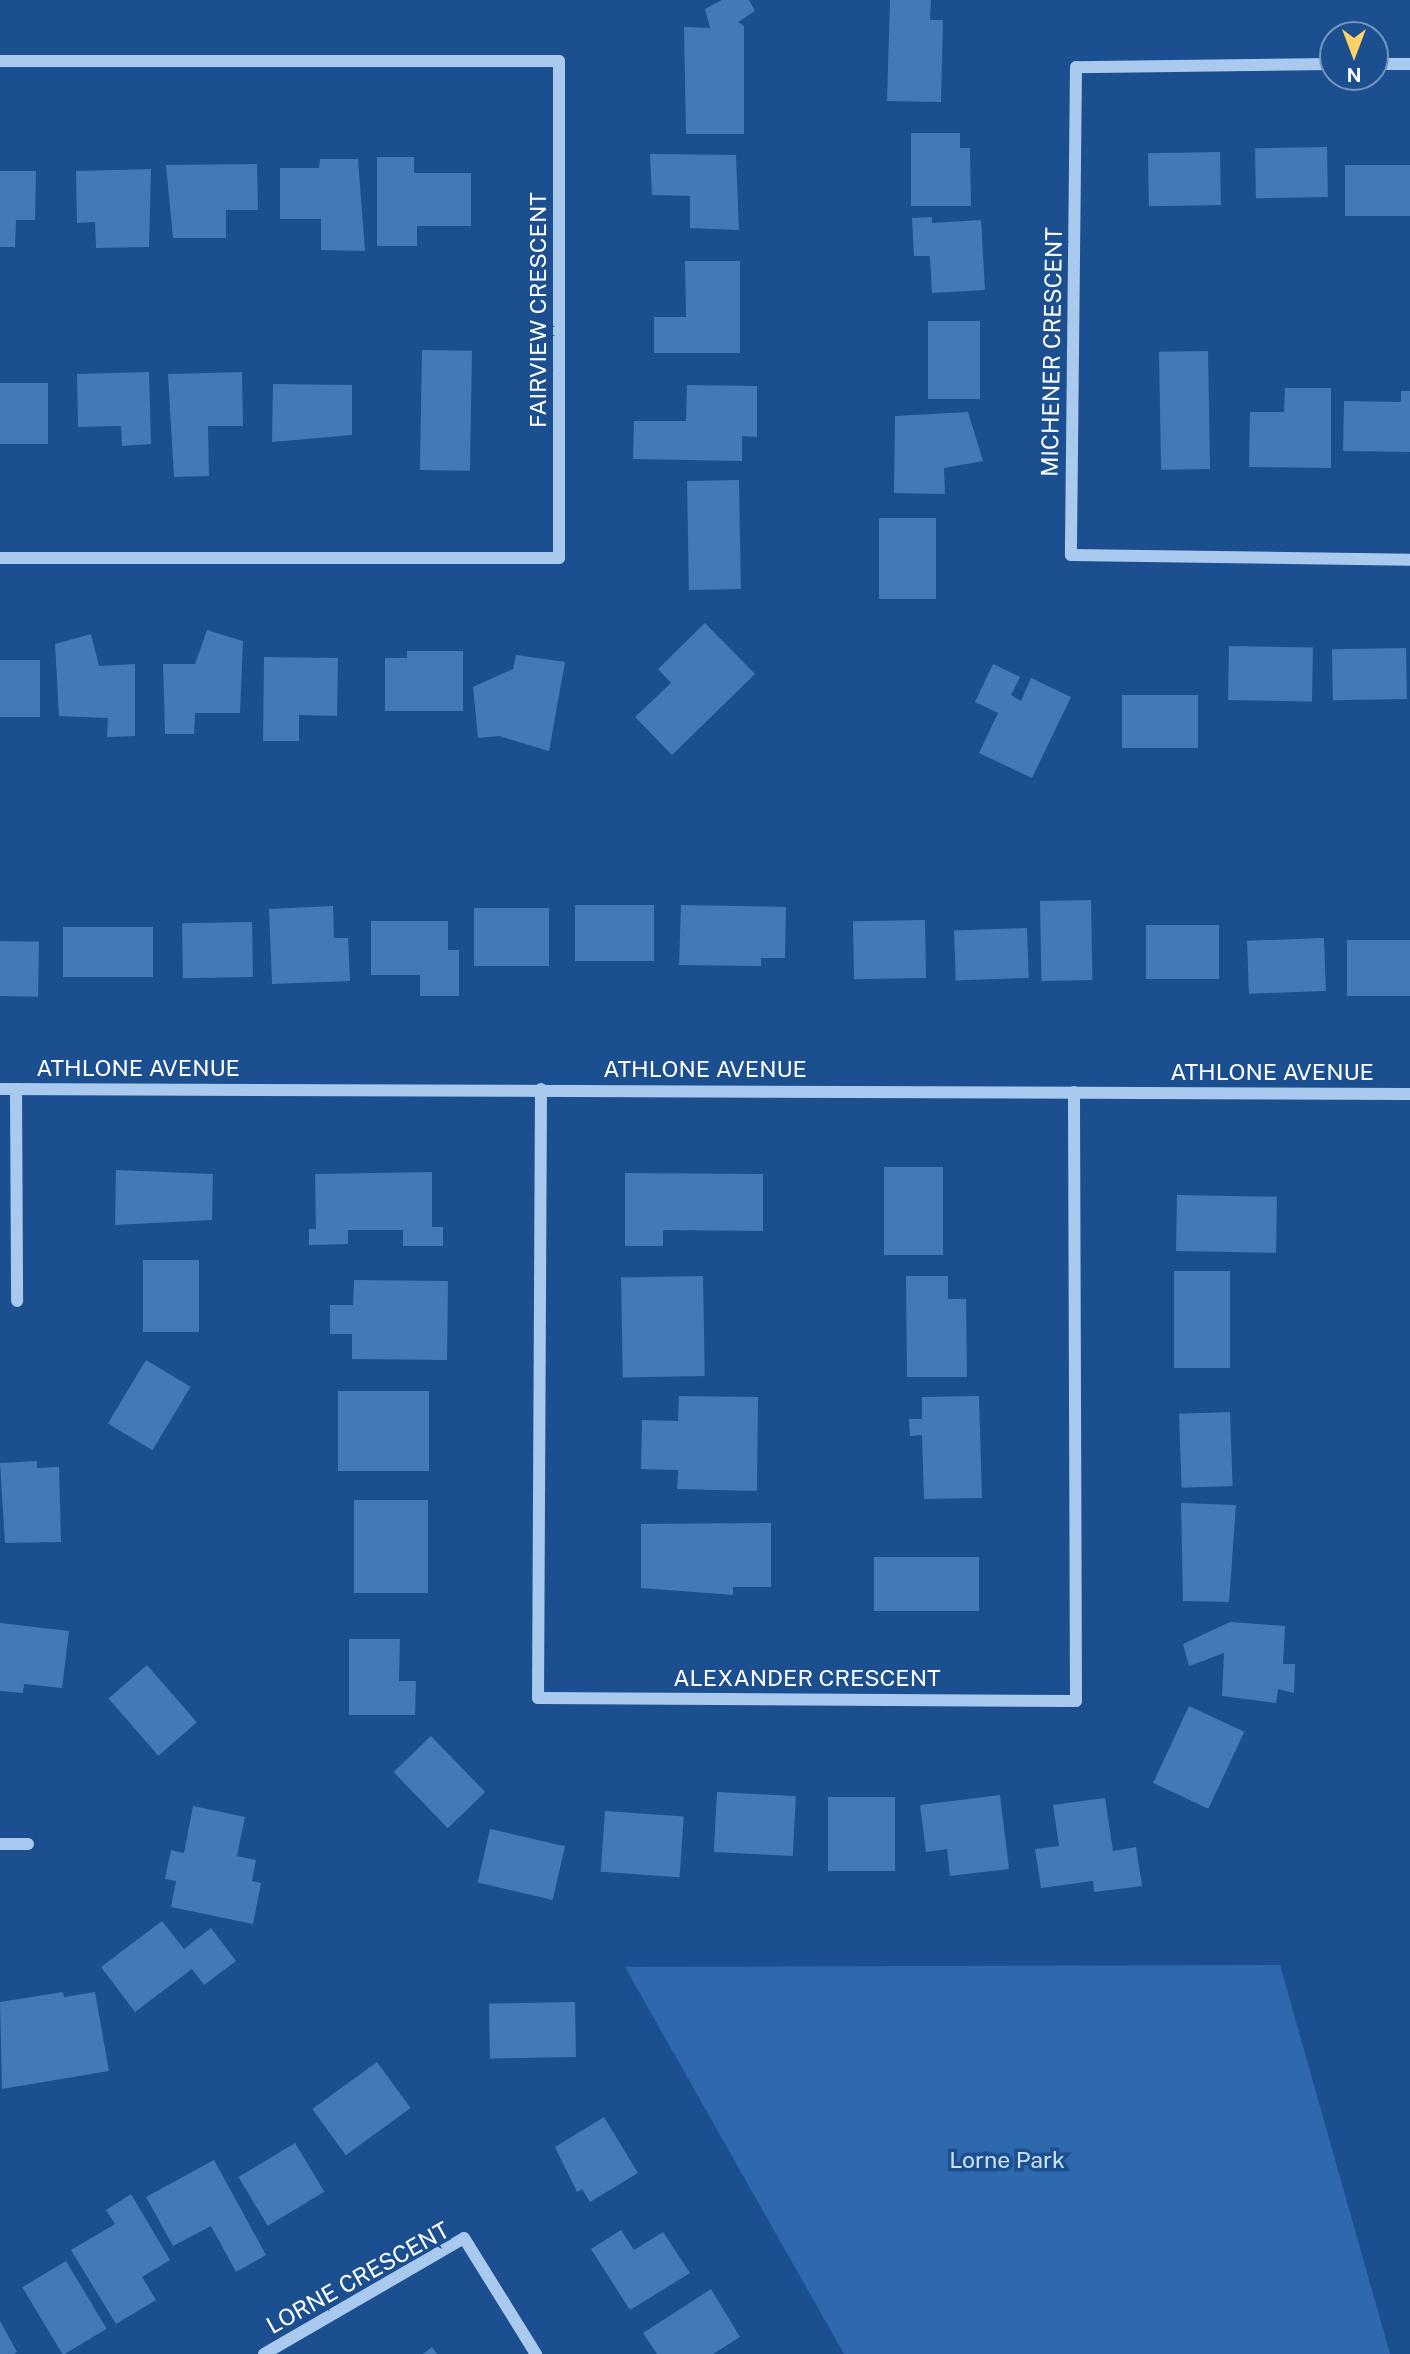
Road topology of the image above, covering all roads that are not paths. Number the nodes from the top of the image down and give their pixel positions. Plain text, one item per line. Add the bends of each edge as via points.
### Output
1 (0, 61) edge
2 (1319, 64) edge
3 (1389, 64) edge
4 (1410, 64) edge
5 (0, 558) edge
6 (1410, 560) edge
7 (0, 1089) edge
8 (16, 1089) junction
9 (541, 1090) junction
10 (1074, 1092) junction
11 (1410, 1094) edge
12 (17, 1301) dead end
13 (0, 1844) edge
14 (28, 1844) dead end
15 (264, 2354) edge
16 (536, 2354) edge

1 - 5 street, FAIRVIEW CRESCENT via 559,61 559,558
2 - 6 street, MICHENER CRESCENT via 1076,67 1071,555
3 - 4 street
7 - 8 street, ATHLONE AVENUE
8 - 9 street, ATHLONE AVENUE
8 - 12 street
9 - 10 street, ATHLONE AVENUE
9 - 10 street, ALEXANDER CRESCENT via 538,1698 1048,1701 1076,1701
10 - 11 street, ATHLONE AVENUE
13 - 14 street
15 - 16 street, LORNE CRESCENT via 464,2238

